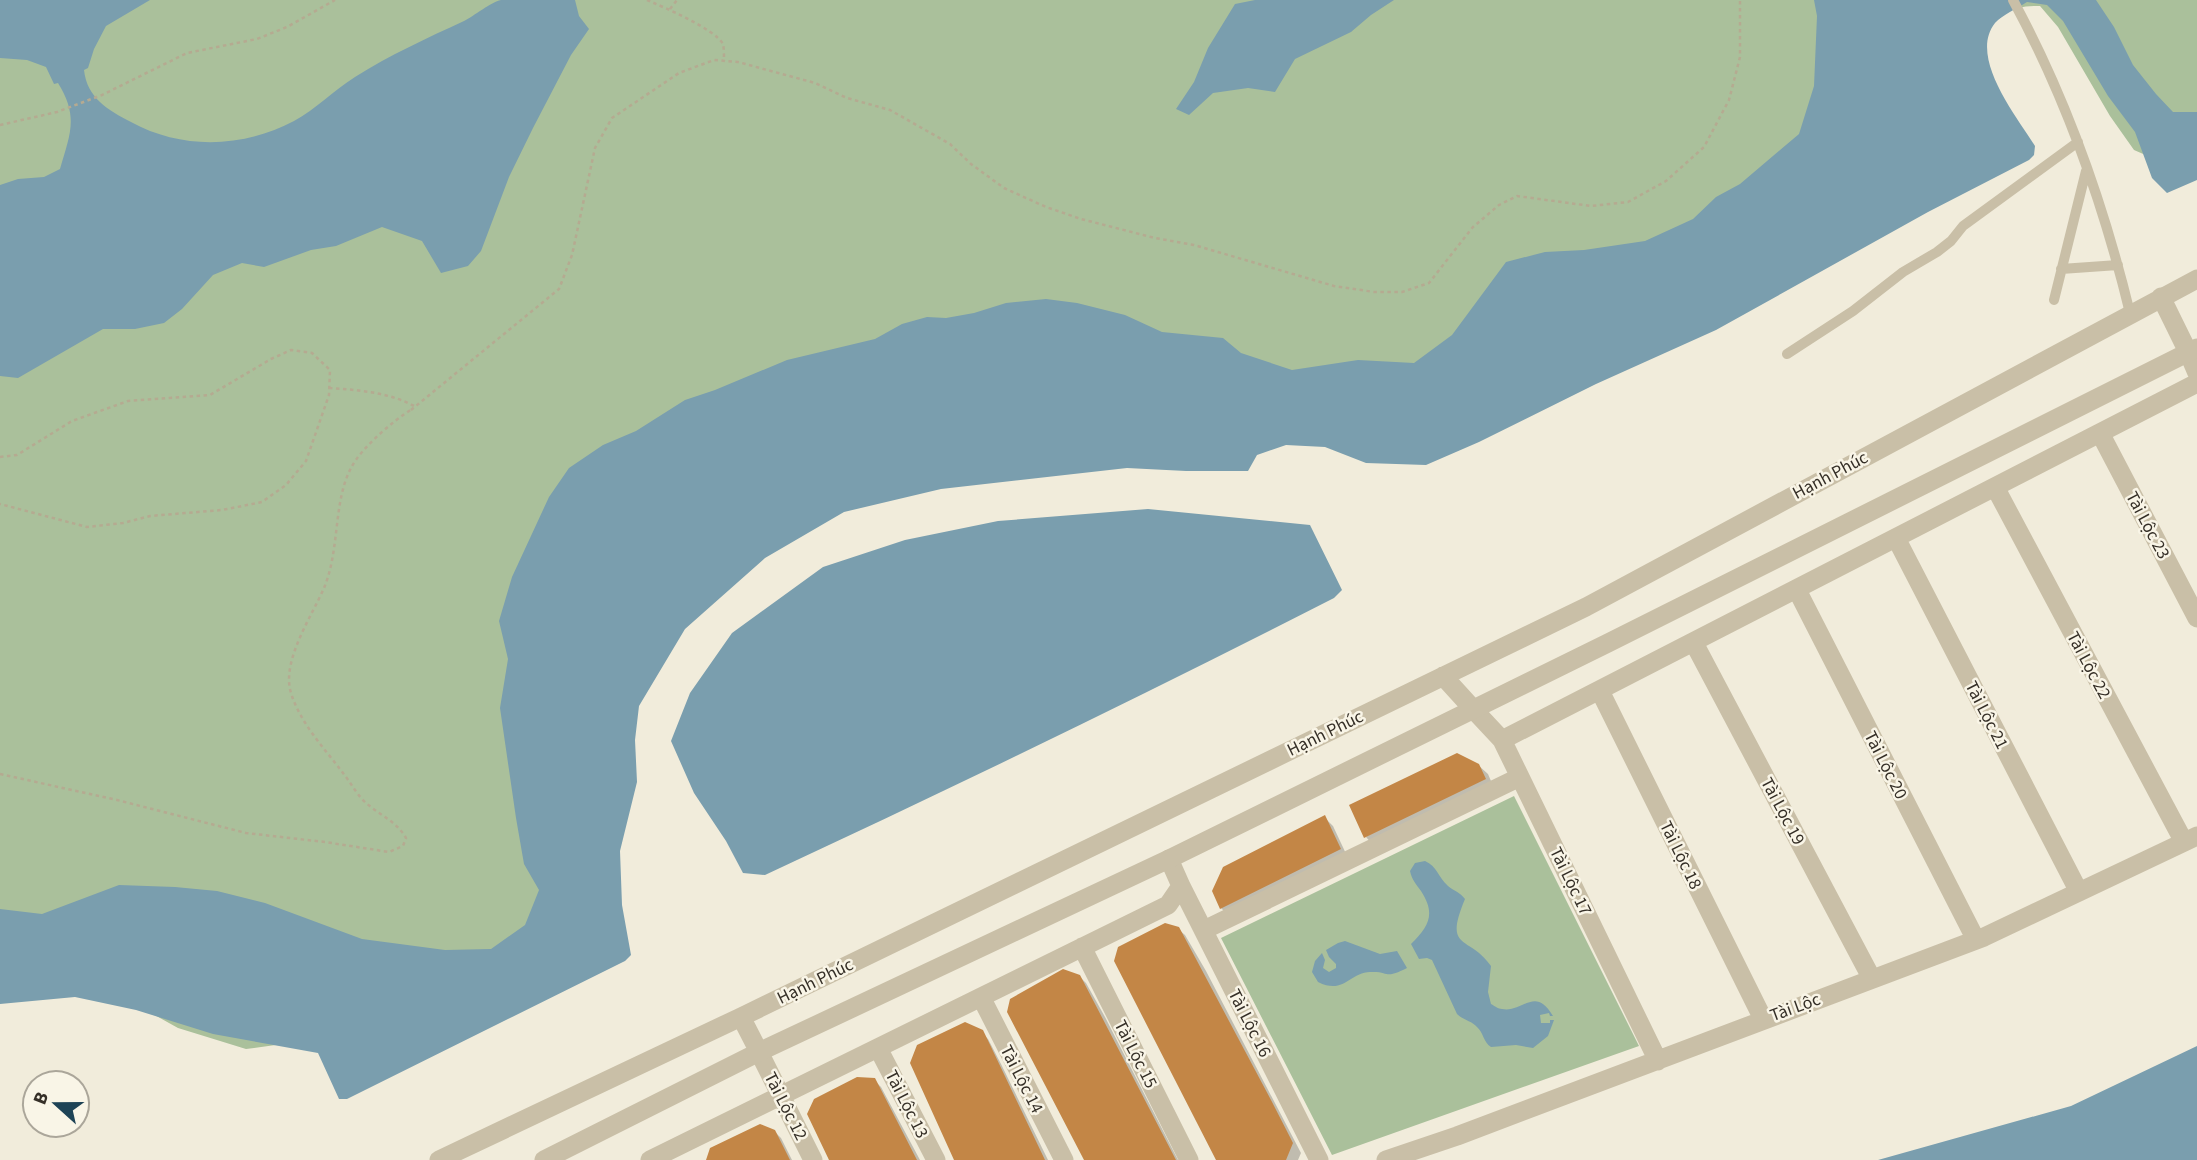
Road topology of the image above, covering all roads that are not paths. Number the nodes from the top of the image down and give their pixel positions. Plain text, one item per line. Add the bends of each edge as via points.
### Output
1 (2013, 0) edge
2 (2078, 142) junction
3 (2087, 171) junction
4 (2118, 265) junction
5 (2061, 269) junction
6 (2197, 279) edge
7 (2161, 297) junction
8 (2054, 300) dead end
9 (2130, 313) junction
10 (2192, 350) edge
11 (1787, 354) dead end
12 (2197, 373) edge
13 (2197, 383) edge
14 (2100, 433) junction
15 (1995, 487) junction
16 (1896, 538) junction
17 (1797, 590) junction
18 (2197, 618) edge
19 (1694, 643) junction
20 (1443, 676) junction
21 (1600, 691) junction
22 (1473, 709) junction
23 (1502, 740) junction
24 (1520, 776) junction
25 (2191, 839) edge
26 (1169, 859) junction
27 (1181, 886) junction
28 (2079, 892) junction
29 (1204, 930) junction
30 (1976, 940) junction
31 (1082, 947) junction
32 (1872, 979) junction
33 (981, 997) junction
34 (741, 1017) junction
35 (1763, 1019) junction
36 (878, 1048) junction
37 (759, 1052) junction
38 (1658, 1060) junction
39 (780, 1096) junction
40 (684, 1152) edge
41 (439, 1160) edge
42 (544, 1160) edge
43 (650, 1160) edge
44 (813, 1160) edge
45 (936, 1160) edge
46 (1064, 1160) edge
47 (1189, 1160) edge
48 (1319, 1160) edge
49 (1386, 1160) edge

1 - 2 lane
2 - 3 lane
2 - 11 lane via 1963,226 1937,252
3 - 4 lane
3 - 5 lane
4 - 5 lane
4 - 9 lane
5 - 8 lane
6 - 7 street, Hạnh Phúc
7 - 9 street, Hạnh Phúc
7 - 10 street
9 - 20 street, Hạnh Phúc via 1586,607
10 - 12 street
10 - 22 street
13 - 14 street
14 - 15 street
14 - 18 street, Tài Lộc 23
15 - 16 street
15 - 25 street, Tài Lộc 22
16 - 17 street
16 - 28 street, Tài Lộc 21
17 - 19 street
17 - 30 street, Tài Lộc 20
19 - 21 street
19 - 32 street, Tài Lộc 19
20 - 22 street, Tài Lộc 17
20 - 34 street, Hạnh Phúc
21 - 23 street
21 - 35 street, Tài Lộc 18
22 - 23 street, Tài Lộc 17
22 - 26 street
23 - 24 street, Tài Lộc 17
24 - 29 street
24 - 38 street, Tài Lộc 17
25 - 28 street, Tài Lộc
26 - 27 street, Tài Lộc 16
26 - 37 street
27 - 29 street, Tài Lộc 16
27 - 31 street via 1168,905
28 - 30 street, Tài Lộc
29 - 48 street, Tài Lộc 16
30 - 32 street, Tài Lộc
31 - 33 street
31 - 47 street, Tài Lộc 15
32 - 35 street, Tài Lộc
33 - 36 street
33 - 46 street, Tài Lộc 14
34 - 37 street, Tài Lộc 12
34 - 41 street, Hạnh Phúc
35 - 38 street, Tài Lộc
36 - 39 street
36 - 45 street, Tài Lộc 13
37 - 39 street, Tài Lộc 12
37 - 42 street
38 - 49 street, Tài Lộc
39 - 40 street
39 - 44 street, Tài Lộc 12
40 - 43 street

